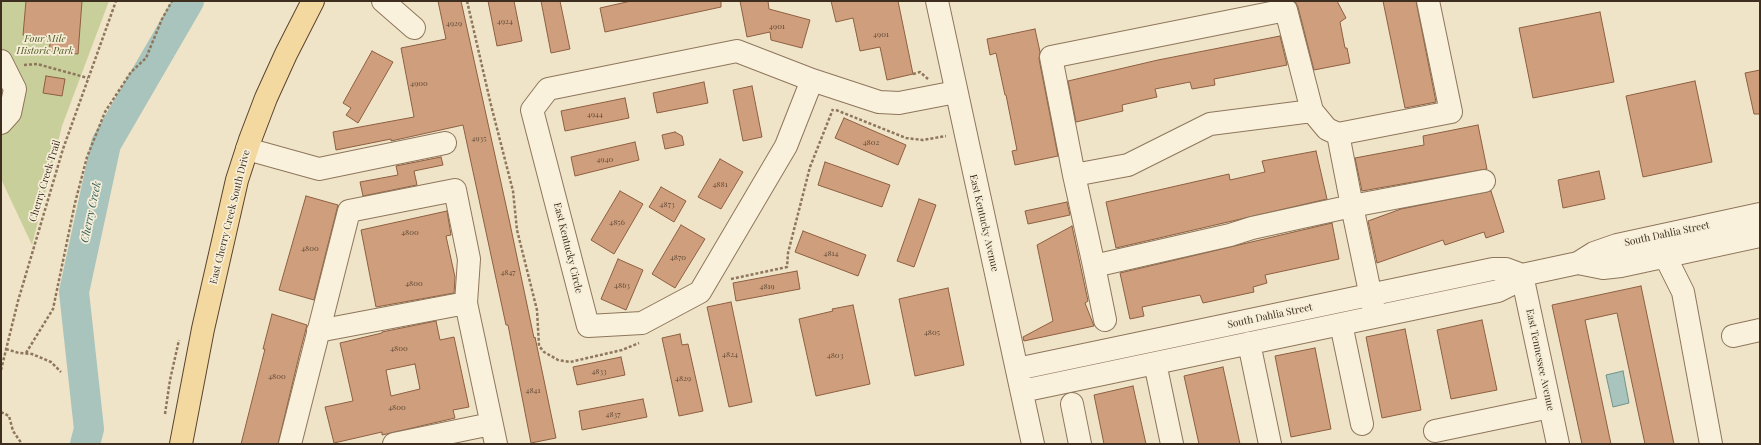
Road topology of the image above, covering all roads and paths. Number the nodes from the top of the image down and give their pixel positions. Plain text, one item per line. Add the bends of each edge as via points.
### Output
1 (116, 1) edge
2 (172, 1) edge
3 (313, 1) edge
4 (383, 1) edge
5 (468, 1) edge
6 (937, 1) edge
7 (1428, 1) edge
8 (1285, 6) edge
9 (414, 28) dead end
10 (2, 64) edge
11 (913, 74) dead end
12 (88, 78) junction
13 (812, 80) junction
14 (930, 80) dead end
15 (956, 92) junction
16 (827, 106) dead end
17 (833, 109) junction
18 (1312, 111) junction
19 (1, 123) edge
20 (1338, 134) junction
21 (946, 136) dead end
22 (445, 143) dead end
23 (247, 149) junction
24 (1074, 175) junction
25 (1484, 181) dead end
26 (1352, 206) junction
27 (1760, 214) edge
28 (1760, 236) edge
29 (1665, 256) junction
30 (1578, 263) junction
31 (1094, 266) junction
32 (1522, 275) junction
33 (729, 280) dead end
34 (1371, 295) junction
35 (466, 303) junction
36 (1375, 316) junction
37 (1105, 320) dead end
38 (1341, 324) junction
39 (1760, 330) edge
40 (318, 331) junction
41 (1733, 336) dead end
42 (642, 342) dead end
43 (1249, 343) junction
44 (6, 349) junction
45 (26, 353) junction
46 (1155, 363) junction
47 (1017, 369) junction
48 (1, 370) edge
49 (61, 372) dead end
50 (1022, 391) junction
51 (1072, 404) dead end
52 (1550, 406) junction
53 (1, 412) edge
54 (1362, 424) dead end
55 (1435, 431) dead end
56 (494, 434) edge
57 (22, 444) edge
58 (181, 444) edge
59 (290, 444) edge
60 (394, 444) edge
61 (1033, 444) edge
62 (1080, 444) edge
63 (1172, 444) edge
64 (1270, 444) edge
65 (1558, 444) edge
66 (1711, 444) edge

1 - 12 path, Cherry Creek Trail
2 - 45 path via 146,58 131,72 105,112 87,158 53,309
3 - 23 main road, East Cherry Creek South Drive via 266,98
4 - 9 street
5 - 42 path via 513,191 517,230 537,310 539,346 558,360 570,362 622,350
6 - 15 street, East Kentucky Avenue
7 - 20 street via 1452,112
8 - 18 street
8 - 24 street via 1051,57
10 - 12 path via 37,64
10 - 19 street via 15,89 10,113
11 - 14 path via 920,72
12 - 44 path, Cherry Creek Trail via 62,148
13 - 13 street, East Kentucky Circle via 737,51 548,89 532,110 588,326 642,323 700,292 786,146
13 - 15 street, East Kentucky Circle via 889,104
15 - 47 street, East Kentucky Avenue
16 - 17 path
17 - 21 path via 906,138 923,140
17 - 33 path via 810,167 788,253 787,267
18 - 20 street via 1327,129
18 - 24 street via 1210,124 1128,165
20 - 26 street
22 - 23 street via 319,169
23 - 58 main road, East Cherry Creek South Drive via 216,269
24 - 31 street
25 - 26 street
26 - 31 street
26 - 34 street
27 - 30 street, South Dahlia Street via 1617,245
28 - 29 street, South Dahlia Street
29 - 30 street, South Dahlia Street via 1612,268
29 - 66 street via 1683,292
30 - 32 street, South Dahlia Street
31 - 37 street
32 - 34 street, South Dahlia Street via 1506,269 1493,269
32 - 36 street, South Dahlia Street via 1514,283 1498,290
32 - 52 street, East Tennessee Avenue
34 - 36 street
34 - 47 street, South Dahlia Street
35 - 40 street
35 - 40 street via 469,259 455,190 349,211
35 - 56 street
36 - 38 street, South Dahlia Street
38 - 43 street, South Dahlia Street
38 - 54 street
39 - 41 street
40 - 59 street
43 - 46 street, South Dahlia Street
43 - 64 street
44 - 45 path
44 - 48 path, Cherry Creek Trail
45 - 49 path via 51,362
46 - 50 street, South Dahlia Street
46 - 63 street
47 - 50 street, East Kentucky Avenue
50 - 61 street, East Kentucky Avenue
51 - 62 street
52 - 55 street
52 - 65 street, East Tennessee Avenue
53 - 57 path via 9,416 13,431
56 - 60 street

